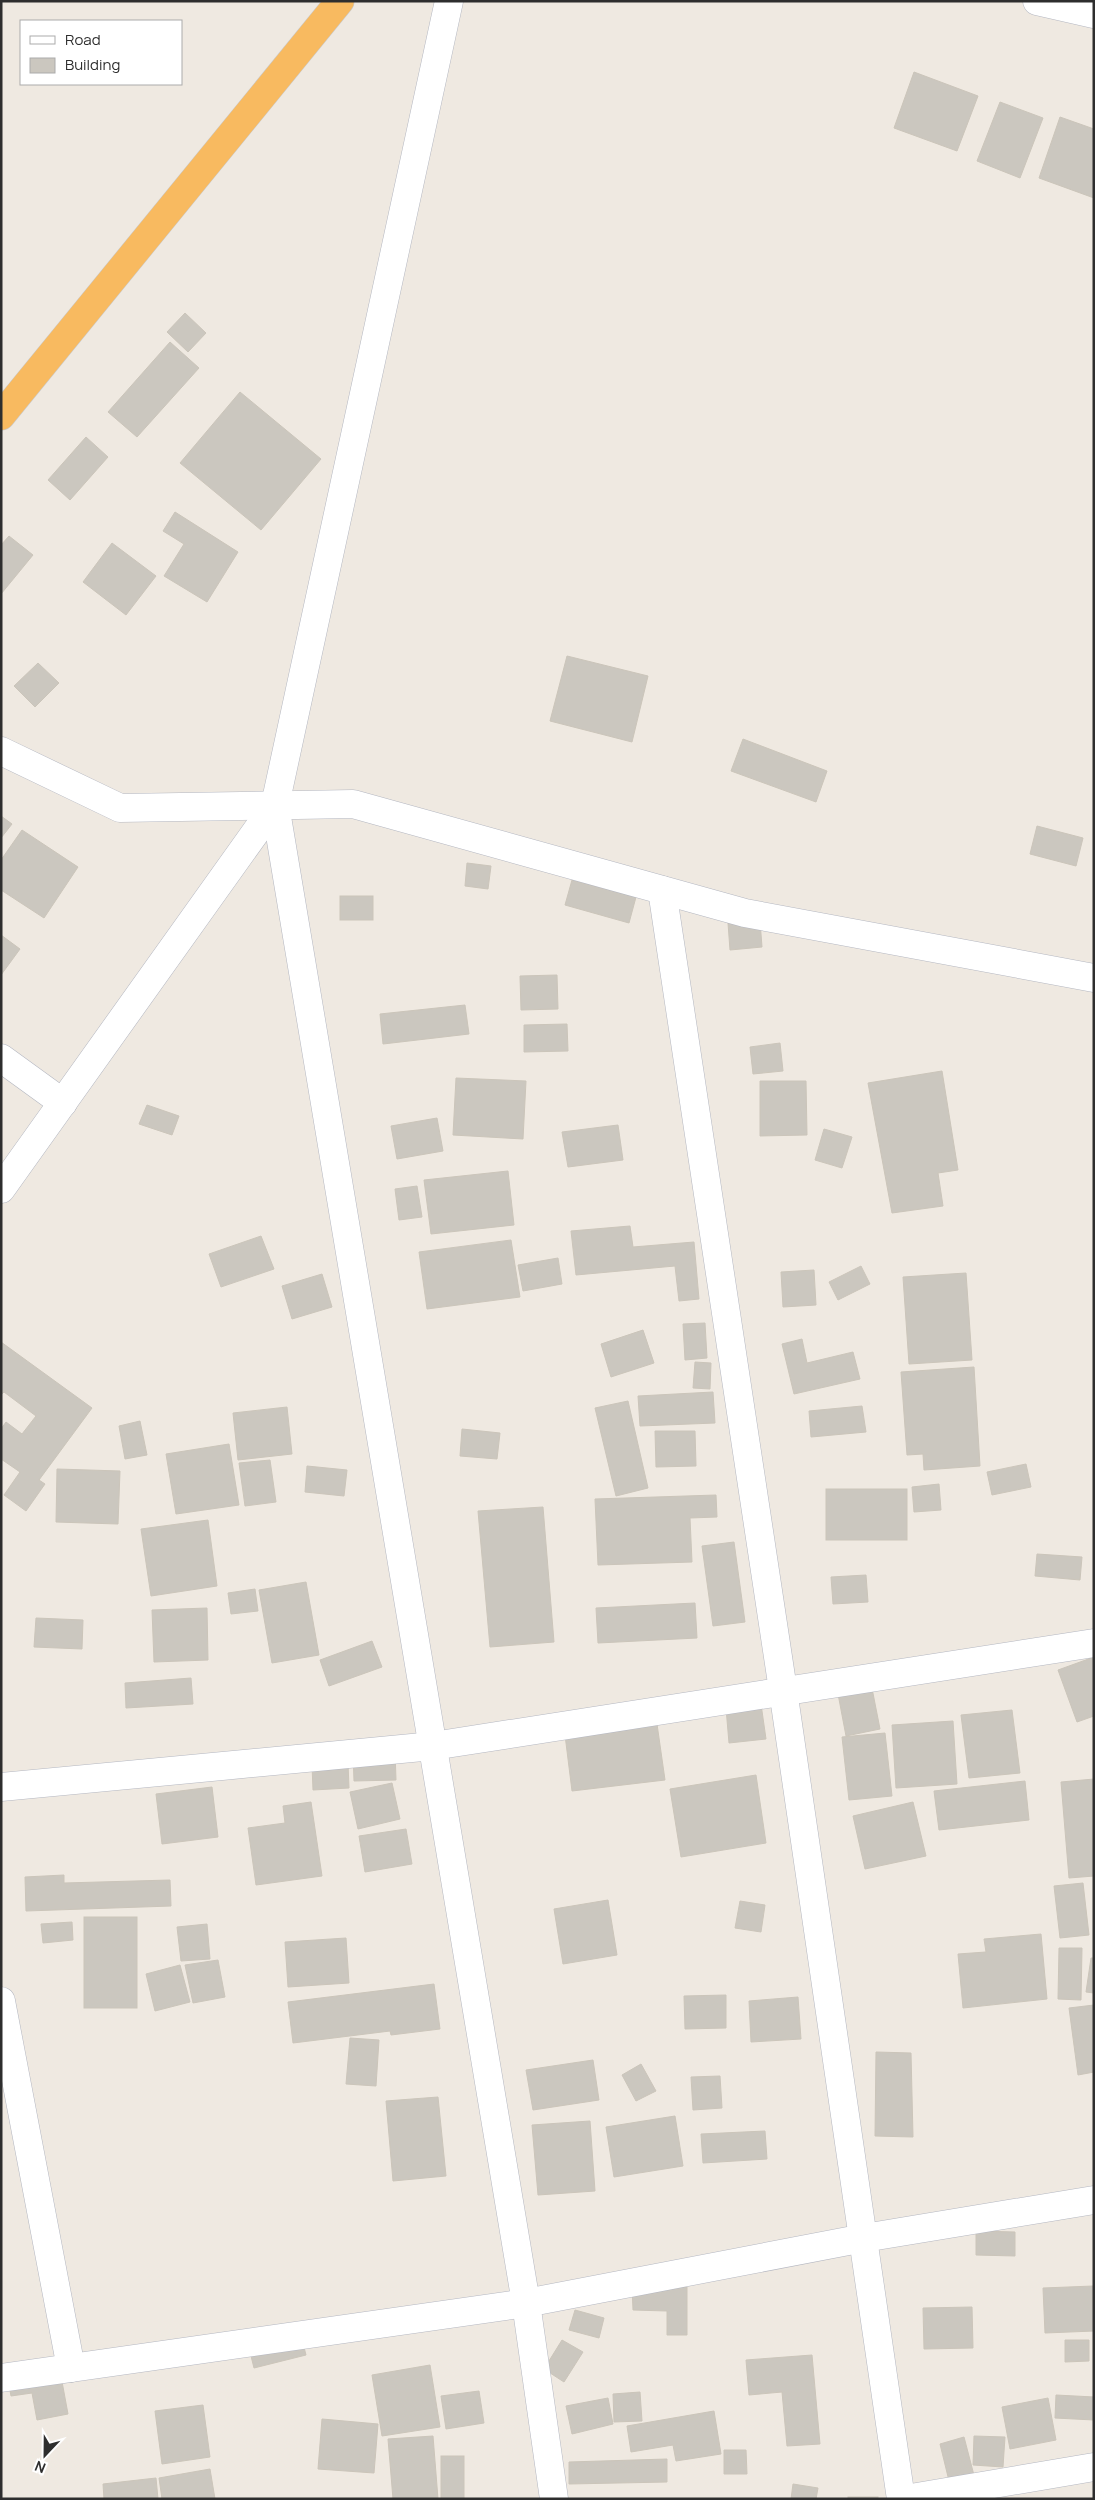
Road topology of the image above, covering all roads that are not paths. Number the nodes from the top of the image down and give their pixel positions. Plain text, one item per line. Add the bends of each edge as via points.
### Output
1 (340, 1) edge
2 (448, 1) edge
3 (1037, 1) edge
4 (1094, 14) edge
5 (1, 416) edge
6 (1, 751) edge
7 (276, 805) junction
8 (662, 890) junction
9 (1094, 978) edge
10 (1, 1058) edge
11 (63, 1103) junction
12 (1, 1189) edge
13 (1094, 1643) edge
14 (783, 1690) junction
15 (433, 1746) junction
16 (1, 1787) edge
17 (1, 2001) edge
18 (1094, 2200) edge
19 (864, 2238) junction
20 (526, 2303) junction
21 (71, 2368) junction
22 (1, 2378) edge
23 (1094, 2467) edge
24 (554, 2499) edge
25 (903, 2499) edge

1 - 5 highway
2 - 7 street
3 - 4 street
6 - 7 street via 120,808
7 - 8 street via 353,804
7 - 11 street
7 - 15 street
8 - 9 street via 745,913
8 - 14 street
10 - 11 street
11 - 12 street
13 - 14 street
14 - 15 street
14 - 19 street
15 - 16 street
15 - 20 street
17 - 21 street
18 - 19 street
19 - 20 street
19 - 25 street
20 - 21 street
20 - 24 street
21 - 22 street
23 - 25 street

